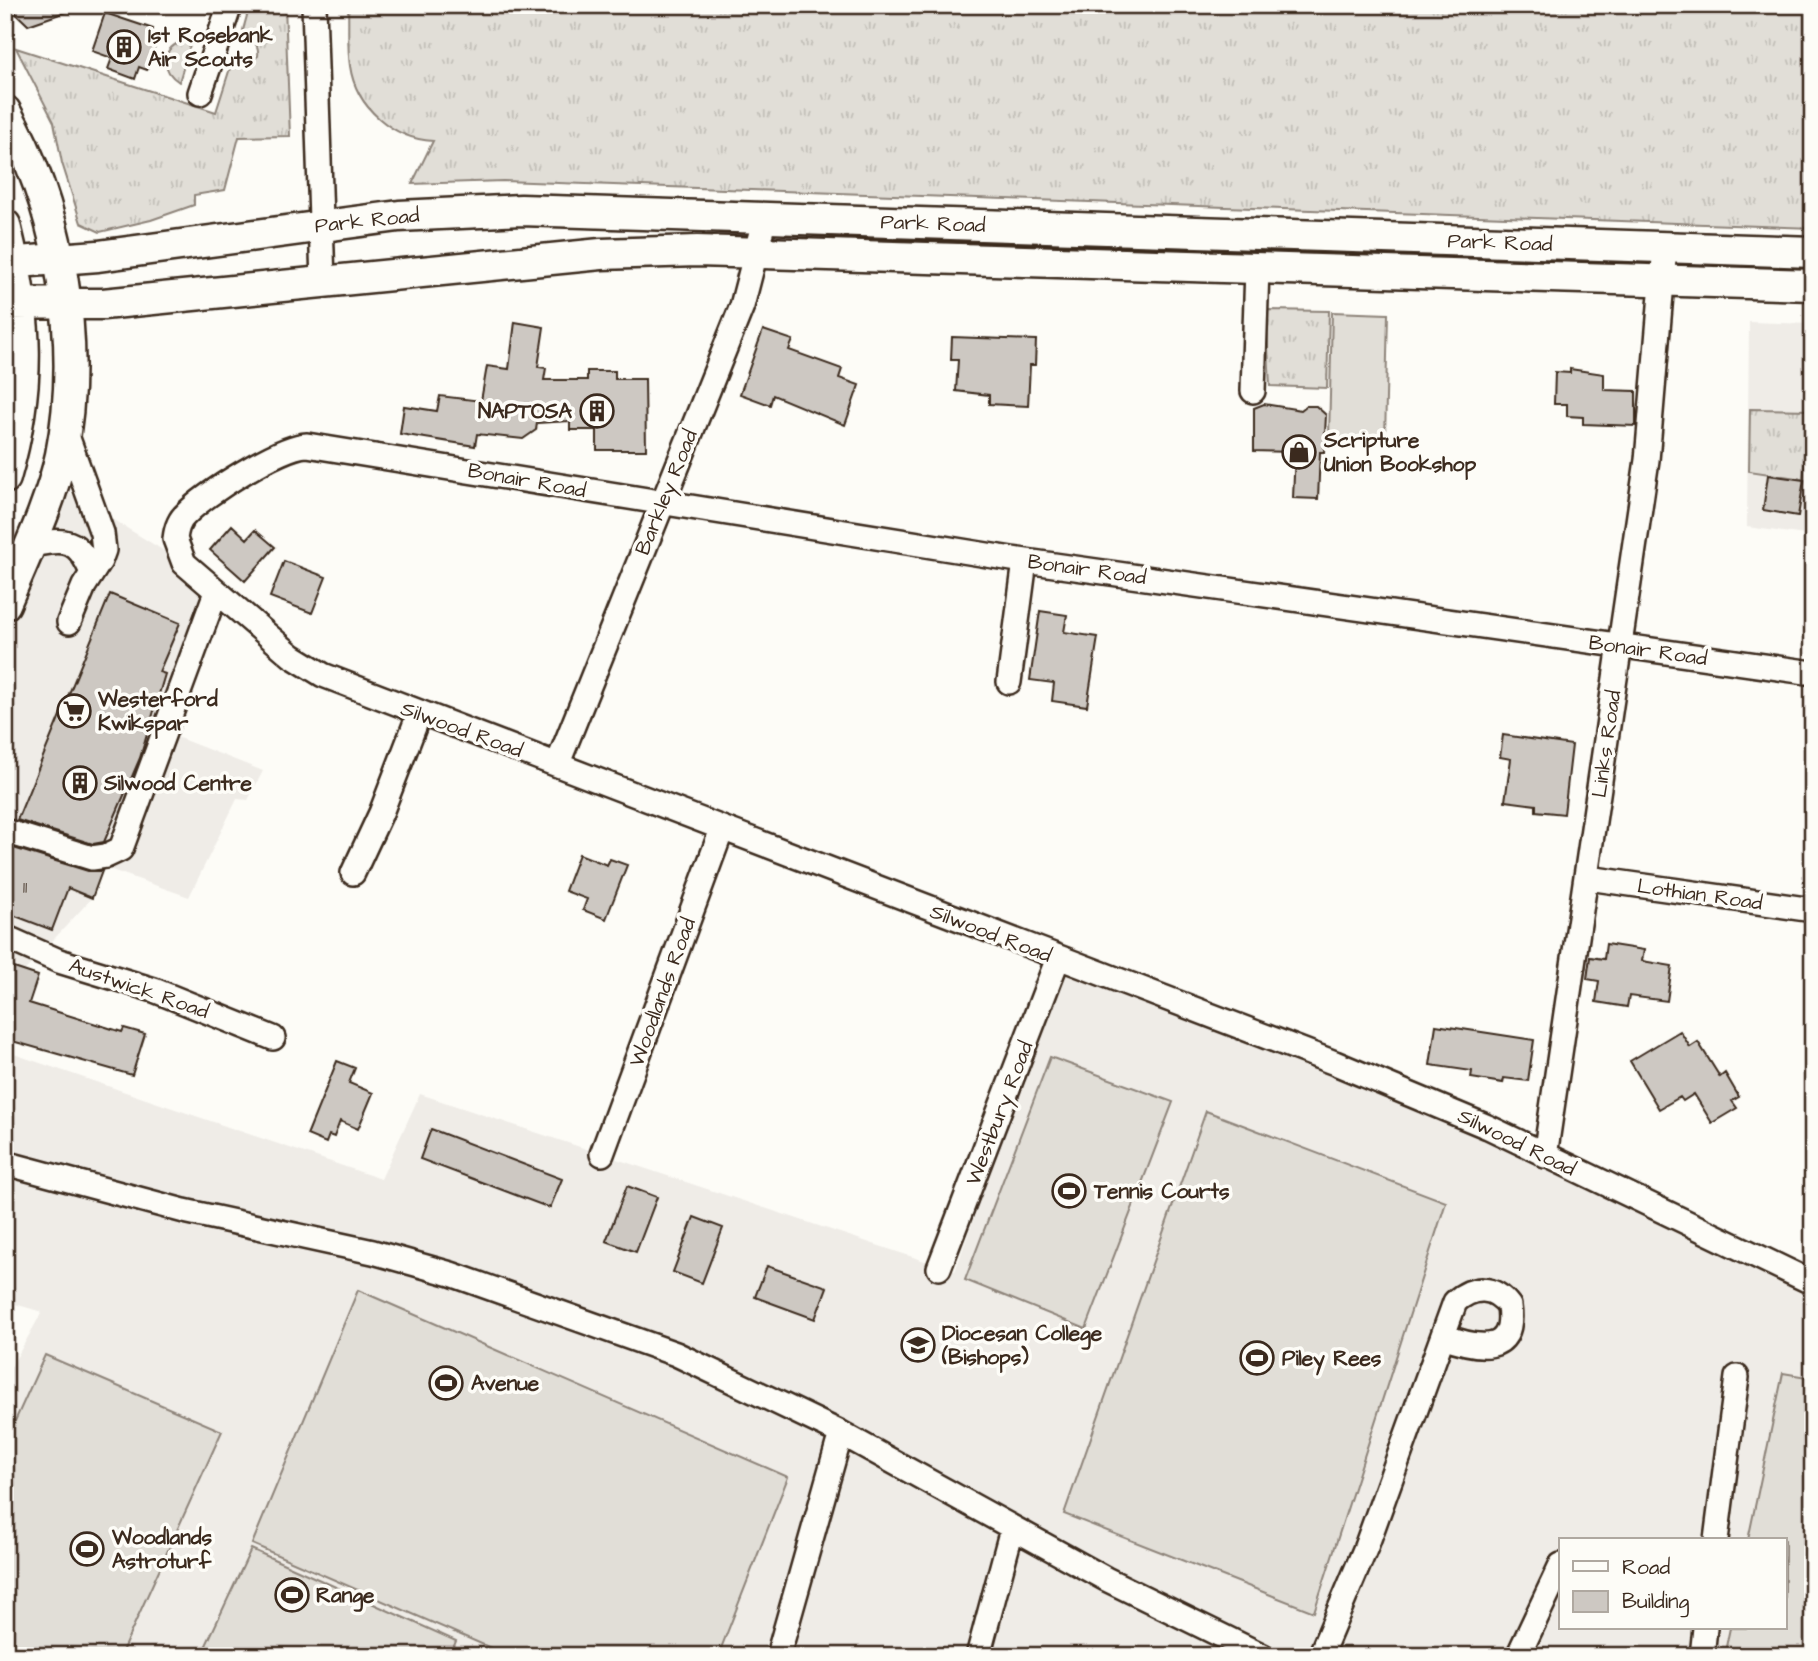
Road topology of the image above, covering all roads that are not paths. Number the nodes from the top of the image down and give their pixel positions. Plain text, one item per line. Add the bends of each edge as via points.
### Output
1 (230, 5) edge
2 (314, 5) edge
3 (200, 93) dead end
4 (5, 111) edge
5 (765, 217) junction
6 (5, 225) edge
7 (321, 225) junction
8 (1665, 247) junction
9 (1813, 252) edge
10 (757, 253) junction
11 (57, 260) junction
12 (10, 263) edge
13 (1256, 268) junction
14 (1663, 281) junction
15 (323, 282) junction
16 (1813, 285) edge
17 (14, 304) edge
18 (68, 305) junction
19 (1253, 391) dead end
20 (65, 429) junction
21 (5, 478) edge
22 (661, 503) junction
23 (30, 545) junction
24 (1025, 561) junction
25 (184, 563) joint
26 (92, 573) junction
27 (216, 592) junction
28 (5, 604) edge
29 (69, 621) dead end
30 (1620, 647) junction
31 (1813, 673) edge
32 (1009, 682) dead end
33 (419, 714) junction
34 (558, 763) junction
35 (722, 829) junction
36 (5, 831) edge
37 (353, 873) dead end
38 (1587, 878) junction
39 (1813, 910) edge
40 (5, 937) edge
41 (1058, 958) junction
42 (273, 1038) dead end
43 (602, 1154) dead end
44 (1545, 1156) junction
45 (5, 1163) edge
46 (939, 1268) dead end
47 (1813, 1283) edge
48 (1443, 1336) dead end
49 (1737, 1377) dead end
50 (841, 1433) junction
51 (1012, 1529) junction
52 (1716, 1538) edge
53 (1559, 1569) edge
54 (1705, 1630) edge
55 (778, 1656) edge
56 (978, 1656) edge
57 (1262, 1656) edge
58 (1320, 1656) edge
59 (1518, 1656) edge
60 (1702, 1656) edge

1 - 3 street
2 - 7 street
4 - 11 main road via 36,178
5 - 7 main road, Park Road via 496,210
5 - 8 main road, Park Road
5 - 10 street, Barkley Road
6 - 12 main road
7 - 11 main road, Park Road
7 - 15 street
8 - 9 main road, Park Road
8 - 14 street, Links Road
10 - 13 main road, Park Road
10 - 15 main road, Park Road via 601,254
10 - 22 street, Barkley Road via 743,306
11 - 12 main road, Park Road
11 - 18 main road
12 - 17 main road
13 - 14 main road, Park Road
13 - 19 street
14 - 16 main road, Park Road
14 - 30 street, Links Road via 1647,460
15 - 18 main road, Park Road
17 - 18 main road, Park Road
17 - 21 main road via 24,377
18 - 20 main road via 71,339
20 - 23 main road via 53,483
20 - 26 street via 102,533 104,550
22 - 24 street, Bonair Road
22 - 25 street, Bonair Road via 296,445 270,455 183,517 176,539
22 - 34 street, Barkley Road
23 - 26 street via 67,541 80,549
23 - 28 main road
24 - 30 street, Bonair Road
24 - 32 street
25 - 27 street, Silwood Road
26 - 29 street
27 - 33 street, Silwood Road via 306,665
27 - 36 street via 121,849 92,858
30 - 31 street, Bonair Road
30 - 38 street, Links Road
33 - 34 street, Silwood Road
33 - 37 street
34 - 35 street, Silwood Road
35 - 41 street, Silwood Road
35 - 43 street, Woodlands Road
38 - 39 street, Lothian Road
38 - 44 street, Links Road
40 - 42 street, Austwick Road
41 - 44 street, Silwood Road via 1335,1062
41 - 46 street, Westbury Road
44 - 47 street, Silwood Road
45 - 50 street via 451,1274 676,1354
48 - 58 street via 1366,1547
49 - 52 street
50 - 51 street
50 - 55 street
51 - 56 street
51 - 57 street
53 - 59 street
54 - 60 street

